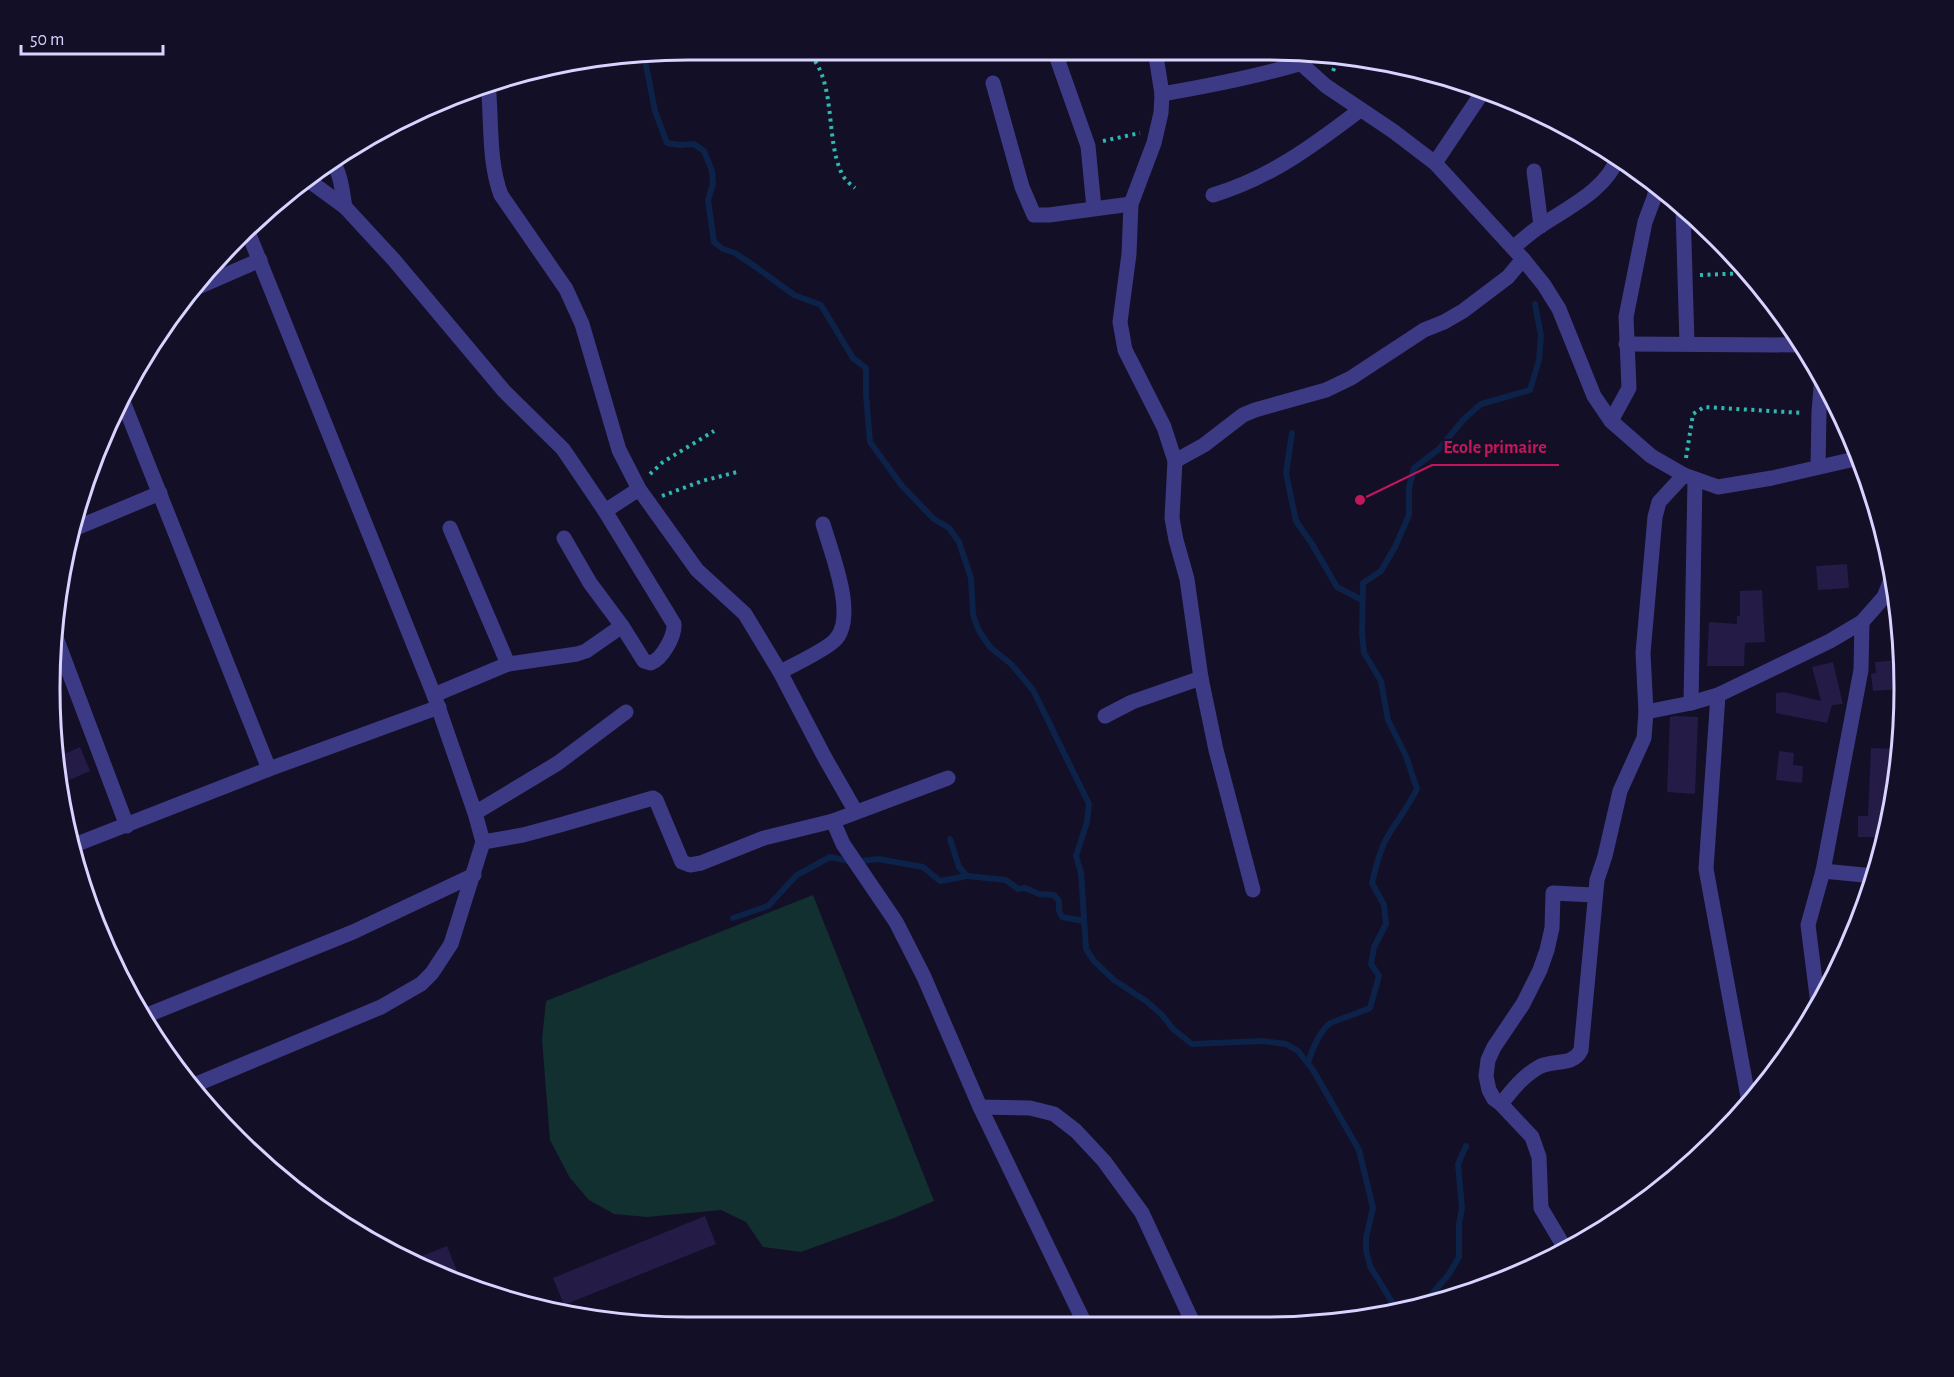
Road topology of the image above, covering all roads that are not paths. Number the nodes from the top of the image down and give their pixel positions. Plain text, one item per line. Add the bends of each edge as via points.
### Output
1 (1157, 60) edge
2 (1058, 61) dead end
3 (1299, 61) edge
4 (1302, 63) junction
5 (993, 83) dead end
6 (489, 92) edge
7 (1162, 94) junction
8 (1479, 97) edge
9 (1360, 110) junction
10 (1435, 163) junction
11 (1615, 166) edge
12 (336, 168) edge
13 (1534, 171) dead end
14 (314, 184) edge
15 (1213, 195) dead end
16 (1655, 195) edge
17 (1131, 204) junction
18 (345, 207) junction
19 (1094, 208) junction
20 (1683, 219) edge
21 (1540, 226) junction
22 (251, 238) edge
23 (1513, 248) junction
24 (1523, 259) junction
25 (260, 260) junction
26 (210, 282) edge
27 (1626, 344) junction
28 (1687, 344) junction
29 (1792, 345) edge
30 (1820, 394) edge
31 (126, 409) edge
32 (1611, 421) junction
33 (1851, 460) edge
34 (1174, 461) junction
35 (1818, 467) junction
36 (1689, 477) junction
37 (639, 489) junction
38 (160, 493) junction
39 (605, 511) junction
40 (824, 524) dead end
41 (81, 526) edge
42 (450, 528) dead end
43 (564, 538) dead end
44 (1886, 591) edge
45 (1862, 622) junction
46 (622, 626) junction
47 (61, 651) edge
48 (508, 664) junction
49 (780, 672) junction
50 (1201, 678) junction
51 (1718, 695) junction
52 (436, 701) junction
53 (1691, 703) junction
54 (626, 712) dead end
55 (1646, 712) junction
56 (1105, 716) dead end
57 (269, 769) junction
58 (948, 778) dead end
59 (856, 812) junction
60 (475, 813) junction
61 (833, 821) junction
62 (128, 826) junction
63 (483, 842) junction
64 (79, 843) edge
65 (1823, 871) junction
66 (474, 875) junction
67 (1866, 875) edge
68 (1253, 890) dead end
69 (1594, 895) junction
70 (1816, 991) edge
71 (151, 1014) edge
72 (200, 1083) edge
73 (1750, 1088) edge
74 (1501, 1104) junction
75 (980, 1107) junction
76 (1562, 1242) edge
77 (1082, 1317) edge
78 (1190, 1317) edge

1 - 7 street
2 - 19 street via 1088,146
3 - 4 street
4 - 7 street via 1242,80
4 - 9 street
5 - 19 street via 1022,187 1034,215
6 - 37 street via 497,186 566,289 582,324 619,450
7 - 17 street via 1158,130
8 - 10 street
9 - 10 street
9 - 15 street via 1285,165
10 - 23 street
11 - 21 street via 1599,185
12 - 18 street
13 - 21 street
14 - 18 street
16 - 27 street via 1626,317
17 - 19 street
17 - 34 street via 1121,337 1164,427
18 - 39 street via 504,391 563,450
20 - 28 street
21 - 23 street
22 - 25 street
23 - 24 street
24 - 32 street via 1559,309 1594,396
24 - 34 street via 1508,277 1463,311 1424,330 1346,382 1243,415 1204,445
25 - 26 street
25 - 52 street
27 - 28 street
27 - 32 street via 1629,388
28 - 29 street
30 - 35 street
31 - 38 street
32 - 36 street via 1651,456
33 - 35 street
34 - 50 street via 1172,518 1187,579
35 - 36 street via 1718,487
36 - 53 street
36 - 55 street via 1659,502 1655,517 1643,653
37 - 39 street
37 - 49 street via 698,570 745,614
38 - 41 street
38 - 57 street
39 - 46 street via 675,630 657,661 651,663 644,661
40 - 49 street via 840,582 844,625 835,640
42 - 48 street
43 - 46 street via 590,583
44 - 45 street
45 - 51 street via 1830,642
45 - 65 street via 1861,670
46 - 48 street via 586,651
47 - 62 street
48 - 52 street
49 - 59 street
50 - 56 street via 1132,702
50 - 68 street
51 - 53 street
51 - 73 street via 1706,869
52 - 57 street
52 - 60 street
53 - 55 street
54 - 60 street via 558,763
55 - 69 street via 1644,738 1620,791
57 - 62 street
58 - 59 street
59 - 61 street
60 - 63 street
61 - 63 street via 764,838 690,865 682,862 653,798 523,835
61 - 75 street via 843,844 896,922 920,968
62 - 64 street
63 - 66 street
65 - 67 street
65 - 70 street via 1808,925
66 - 71 street via 353,932
66 - 72 street via 451,944 421,984 381,1007
69 - 74 street via 1581,1050 1569,1061 1542,1065 1528,1074
69 - 74 street via 1552,894 1552,928 1540,970 1488,1060 1489,1090
74 - 76 street via 1532,1137 1539,1157 1541,1208
75 - 77 street
75 - 78 street via 1030,1108 1054,1114 1076,1131 1104,1161 1142,1213

